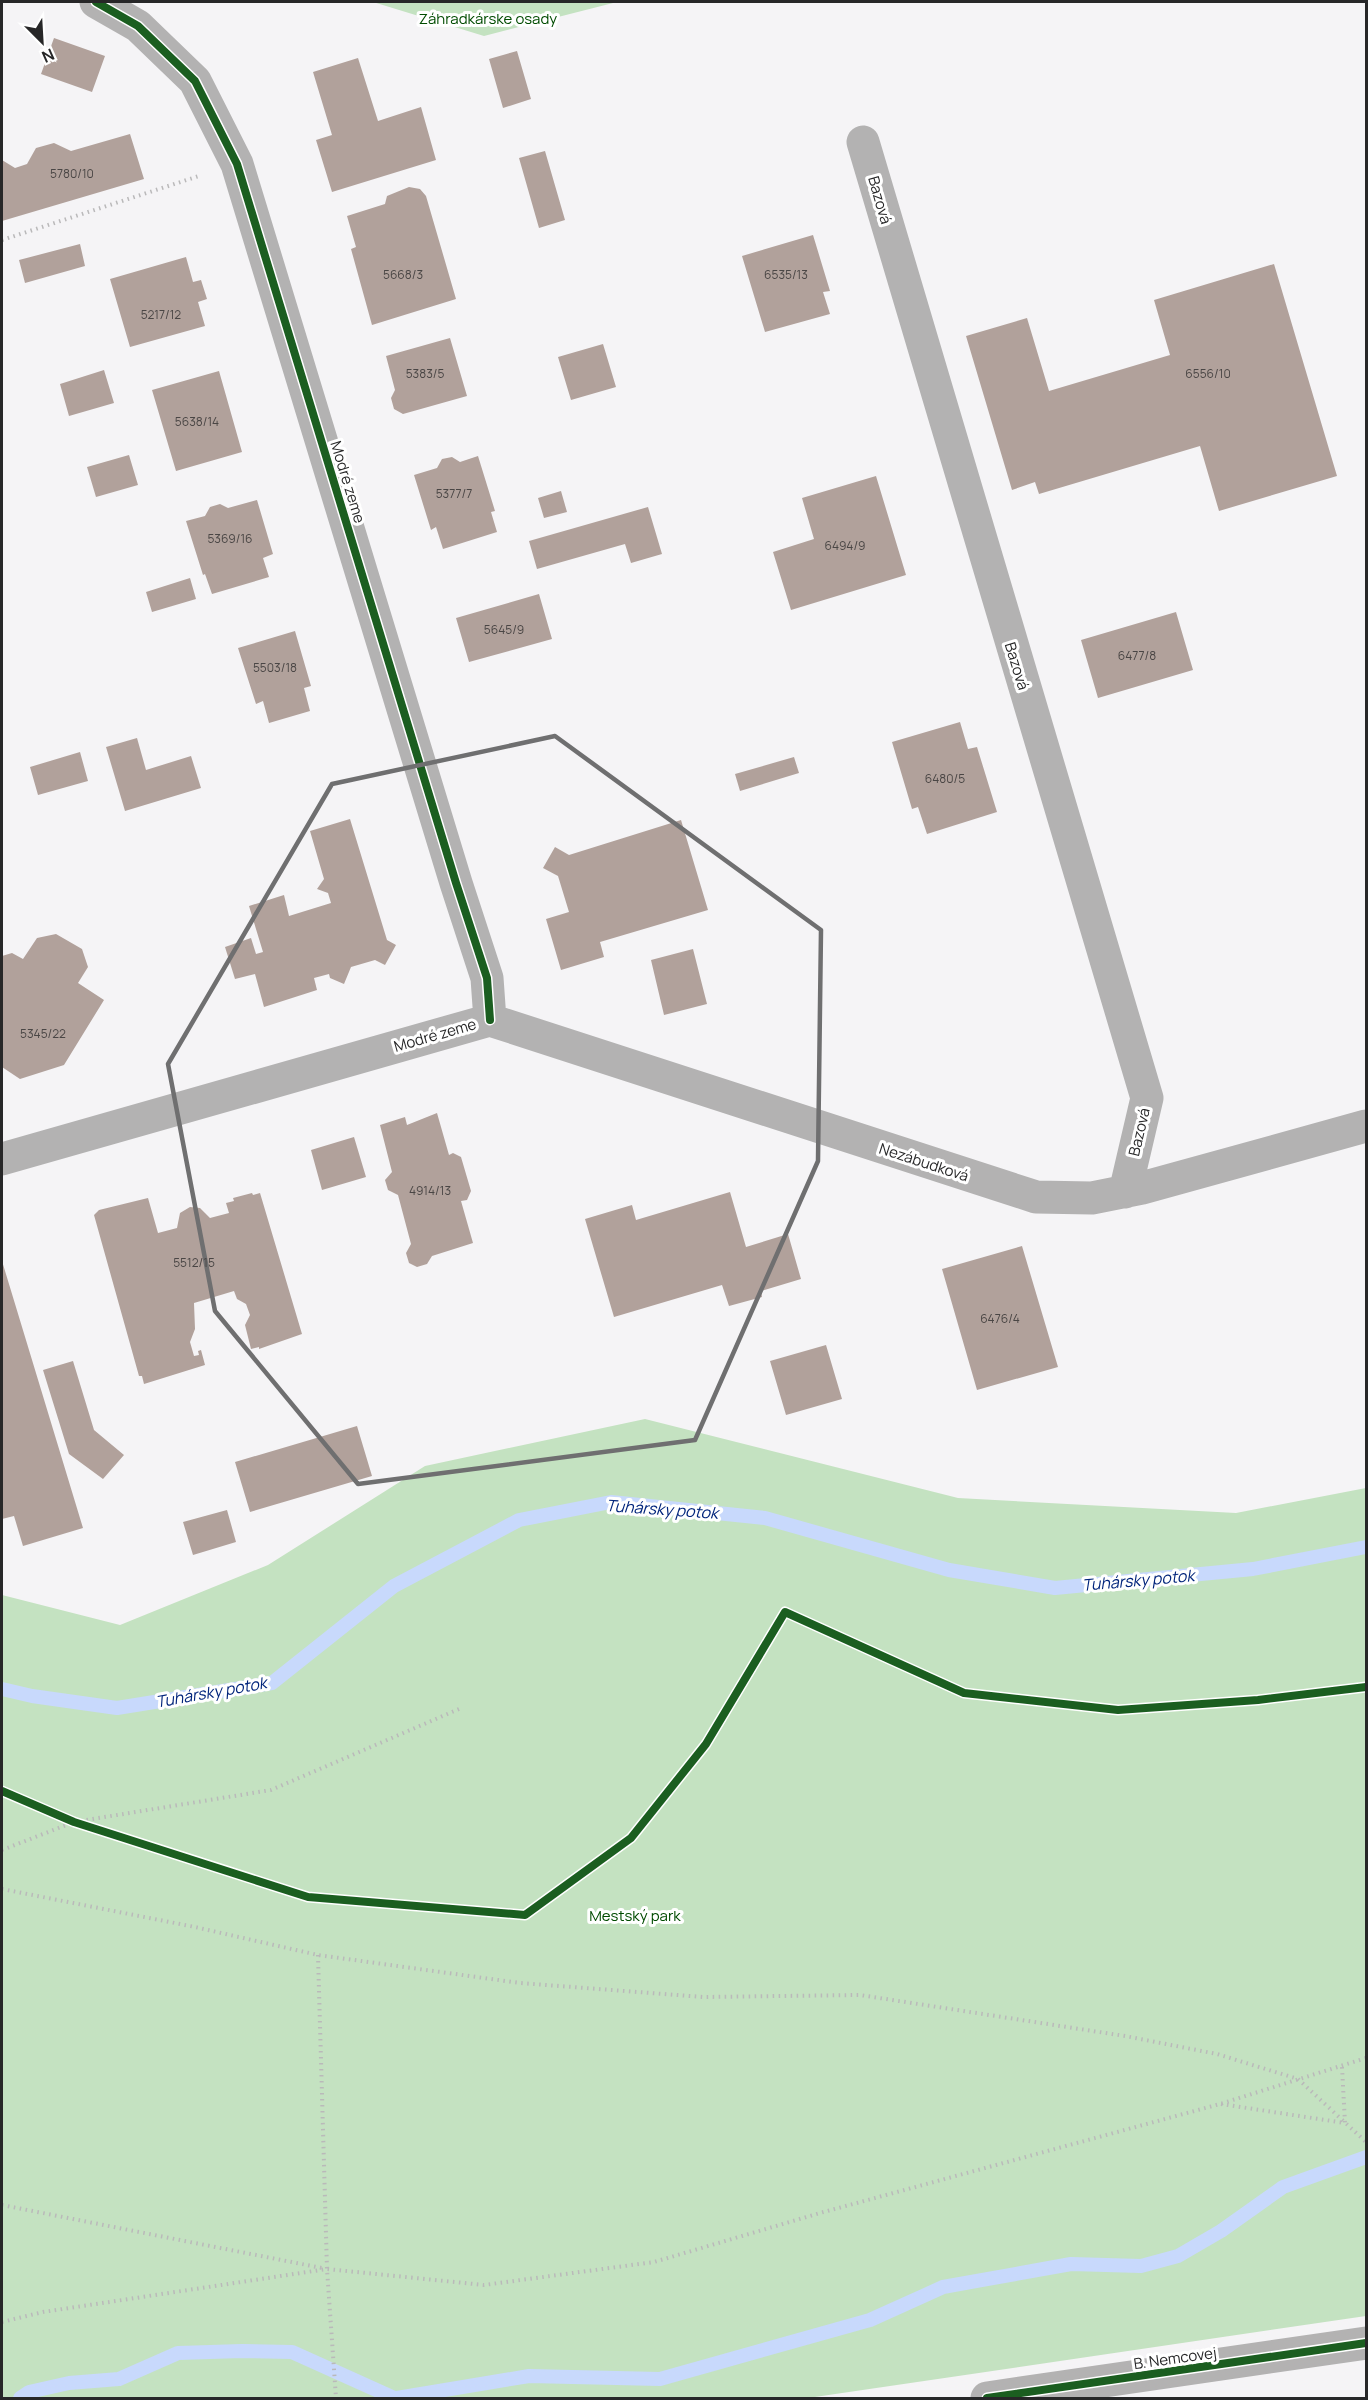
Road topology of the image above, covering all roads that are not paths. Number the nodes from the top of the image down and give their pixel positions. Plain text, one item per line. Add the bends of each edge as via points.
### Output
1 (96, 2) edge
2 (863, 142) dead end
3 (490, 1020) junction
4 (1366, 1126) edge
5 (2, 1159) edge
6 (1125, 1192) junction
7 (1366, 2343) edge
8 (987, 2398) edge

1 - 3 street, Modré zeme via 138,26 195,81 237,164 487,978
2 - 6 street, Bazová via 1147,1098
3 - 5 street, Modré zeme
3 - 6 street, Nezábudková via 1015,1192 1053,1198 1092,1198
4 - 6 street, Nezábudková
7 - 8 street, B. Nemcovej

